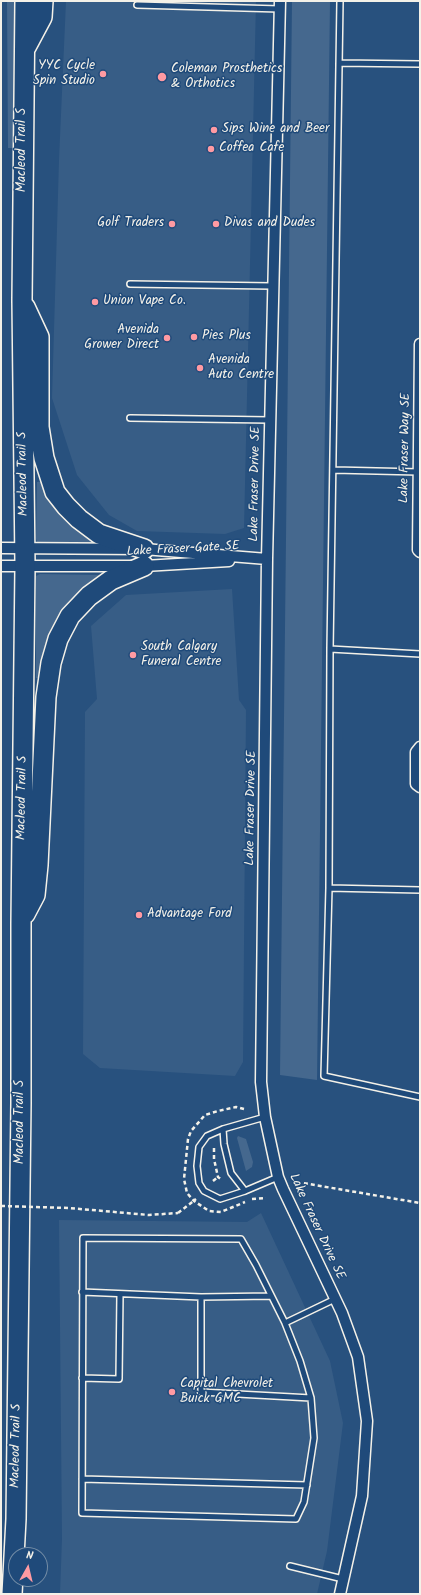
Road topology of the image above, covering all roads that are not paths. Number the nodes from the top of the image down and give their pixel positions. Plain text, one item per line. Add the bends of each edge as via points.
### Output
1 (25, 1) edge
2 (43, 1) edge
3 (340, 1) edge
4 (137, 5) dead end
5 (280, 5) edge
6 (24, 50) junction
7 (340, 63) junction
8 (420, 64) edge
9 (130, 284) dead end
10 (272, 286) junction
11 (22, 300) junction
12 (420, 344) edge
13 (420, 351) edge
14 (130, 418) dead end
15 (270, 420) junction
16 (334, 470) junction
17 (419, 472) edge
18 (1, 548) edge
19 (420, 552) edge
20 (25, 557) junction
21 (144, 558) junction
22 (267, 559) junction
23 (1, 566) edge
24 (330, 649) junction
25 (420, 654) edge
26 (420, 747) edge
27 (420, 787) edge
28 (329, 888) junction
29 (420, 890) edge
30 (21, 923) junction
31 (420, 1097) edge
32 (265, 1117) junction
33 (223, 1129) junction
34 (278, 1177) junction
35 (245, 1191) junction
36 (82, 1292) junction
37 (120, 1294) junction
38 (201, 1296) junction
39 (271, 1296) junction
40 (335, 1299) junction
41 (285, 1322) junction
42 (82, 1378) junction
43 (311, 1398) junction
44 (82, 1479) junction
45 (307, 1485) junction
46 (290, 1566) dead end
47 (343, 1579) junction
48 (12, 1594) edge
49 (340, 1594) edge

1 - 6 highway, Macleod Trail S
2 - 6 highway via 42,17
3 - 7 lane
4 - 5 lane
5 - 10 street, Lake Fraser Drive SE
6 - 11 highway, Macleod Trail S
7 - 8 lane
7 - 16 lane
9 - 10 lane
10 - 15 street, Lake Fraser Drive SE
11 - 20 highway, Macleod Trail S
11 - 21 highway via 39,337 39,427 44,458 55,492 79,519 99,534
12 - 13 street, Lake Fraser Way SE
13 - 17 street, Lake Fraser Way SE
14 - 15 lane
15 - 22 street, Lake Fraser Drive SE
16 - 17 lane
16 - 24 lane
17 - 19 street, Lake Fraser Way SE
18 - 20 street, Lake Fraser Gate SE
20 - 21 street, Lake Fraser Gate SE
20 - 21 street, Lake Fraser Gate SE
20 - 23 street, Lake Fraser Gate SE
20 - 30 highway, Macleod Trail S
21 - 22 street, Lake Fraser Gate SE
21 - 22 street, Lake Fraser Gate SE
21 - 30 highway via 89,596 70,616 58,639 46,697 35,896
22 - 32 street, Lake Fraser Drive SE via 262,1082
24 - 25 lane
24 - 28 lane
26 - 27 street via 416,752 416,784
28 - 29 lane
28 - 31 lane via 324,1076
30 - 48 highway, Macleod Trail S via 16,1519
32 - 33 lane
32 - 34 street, Lake Fraser Drive SE
33 - 35 lane via 231,1173
33 - 35 lane via 207,1136 199,1147 196,1166 200,1183 204,1191 220,1200
34 - 35 lane
34 - 40 street, Lake Fraser Drive SE
36 - 37 lane
36 - 39 lane via 83,1238 241,1239
36 - 42 lane
37 - 38 lane
37 - 42 lane via 119,1379
38 - 39 lane
38 - 43 lane via 201,1392
39 - 41 lane
40 - 41 lane
40 - 47 street, Lake Fraser Drive SE via 358,1357 367,1421 362,1496
41 - 43 lane
42 - 44 lane
43 - 45 lane via 314,1438
44 - 45 lane
44 - 45 lane via 82,1513 296,1519 304,1502
46 - 47 lane
47 - 49 street, Lake Fraser Drive SE

